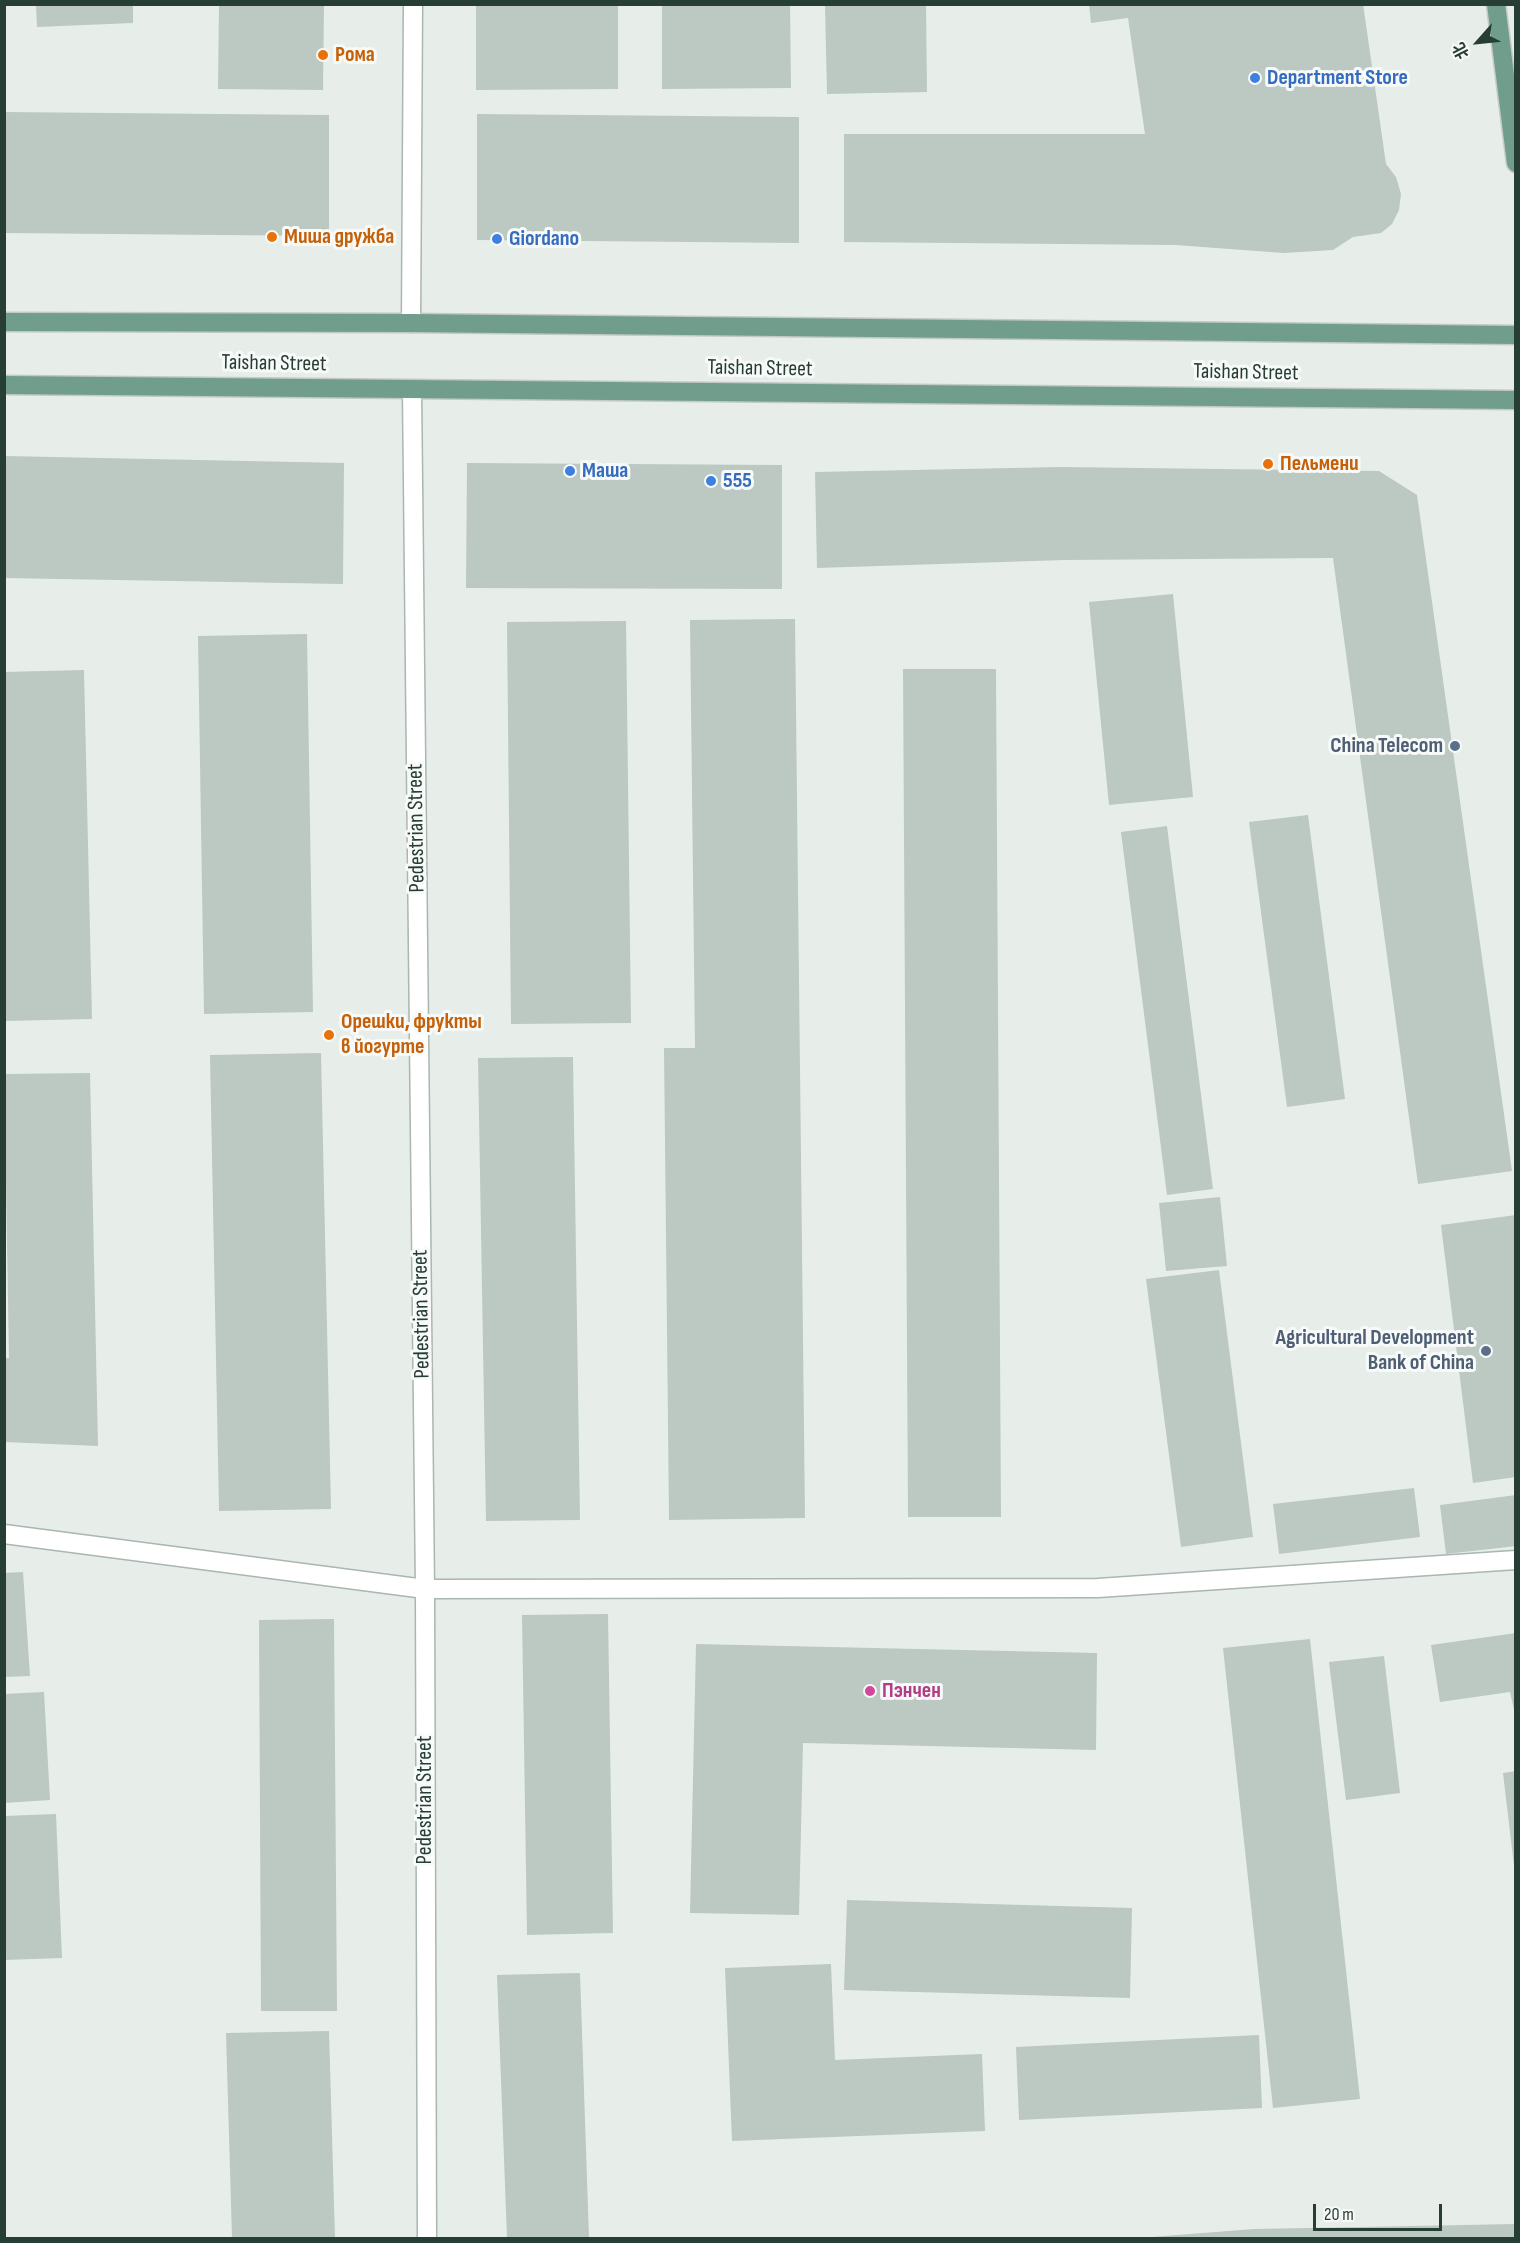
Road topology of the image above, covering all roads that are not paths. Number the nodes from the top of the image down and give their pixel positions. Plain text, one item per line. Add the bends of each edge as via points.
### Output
1 (413, 4) edge
2 (1496, 4) edge
3 (1515, 163) edge
4 (4, 322) edge
5 (411, 323) junction
6 (1515, 335) edge
7 (4, 385) edge
8 (412, 390) junction
9 (1515, 400) edge
10 (4, 1534) edge
11 (1515, 1560) edge
12 (425, 1589) junction
13 (427, 2238) edge

1 - 5 street
2 - 3 main road
4 - 5 main road, Taishan Street
5 - 6 main road, Taishan Street
7 - 8 main road, Taishan Street
8 - 9 main road, Taishan Street
8 - 12 street, Pedestrian Street
10 - 12 street
11 - 12 street via 1098,1588
12 - 13 street, Pedestrian Street

